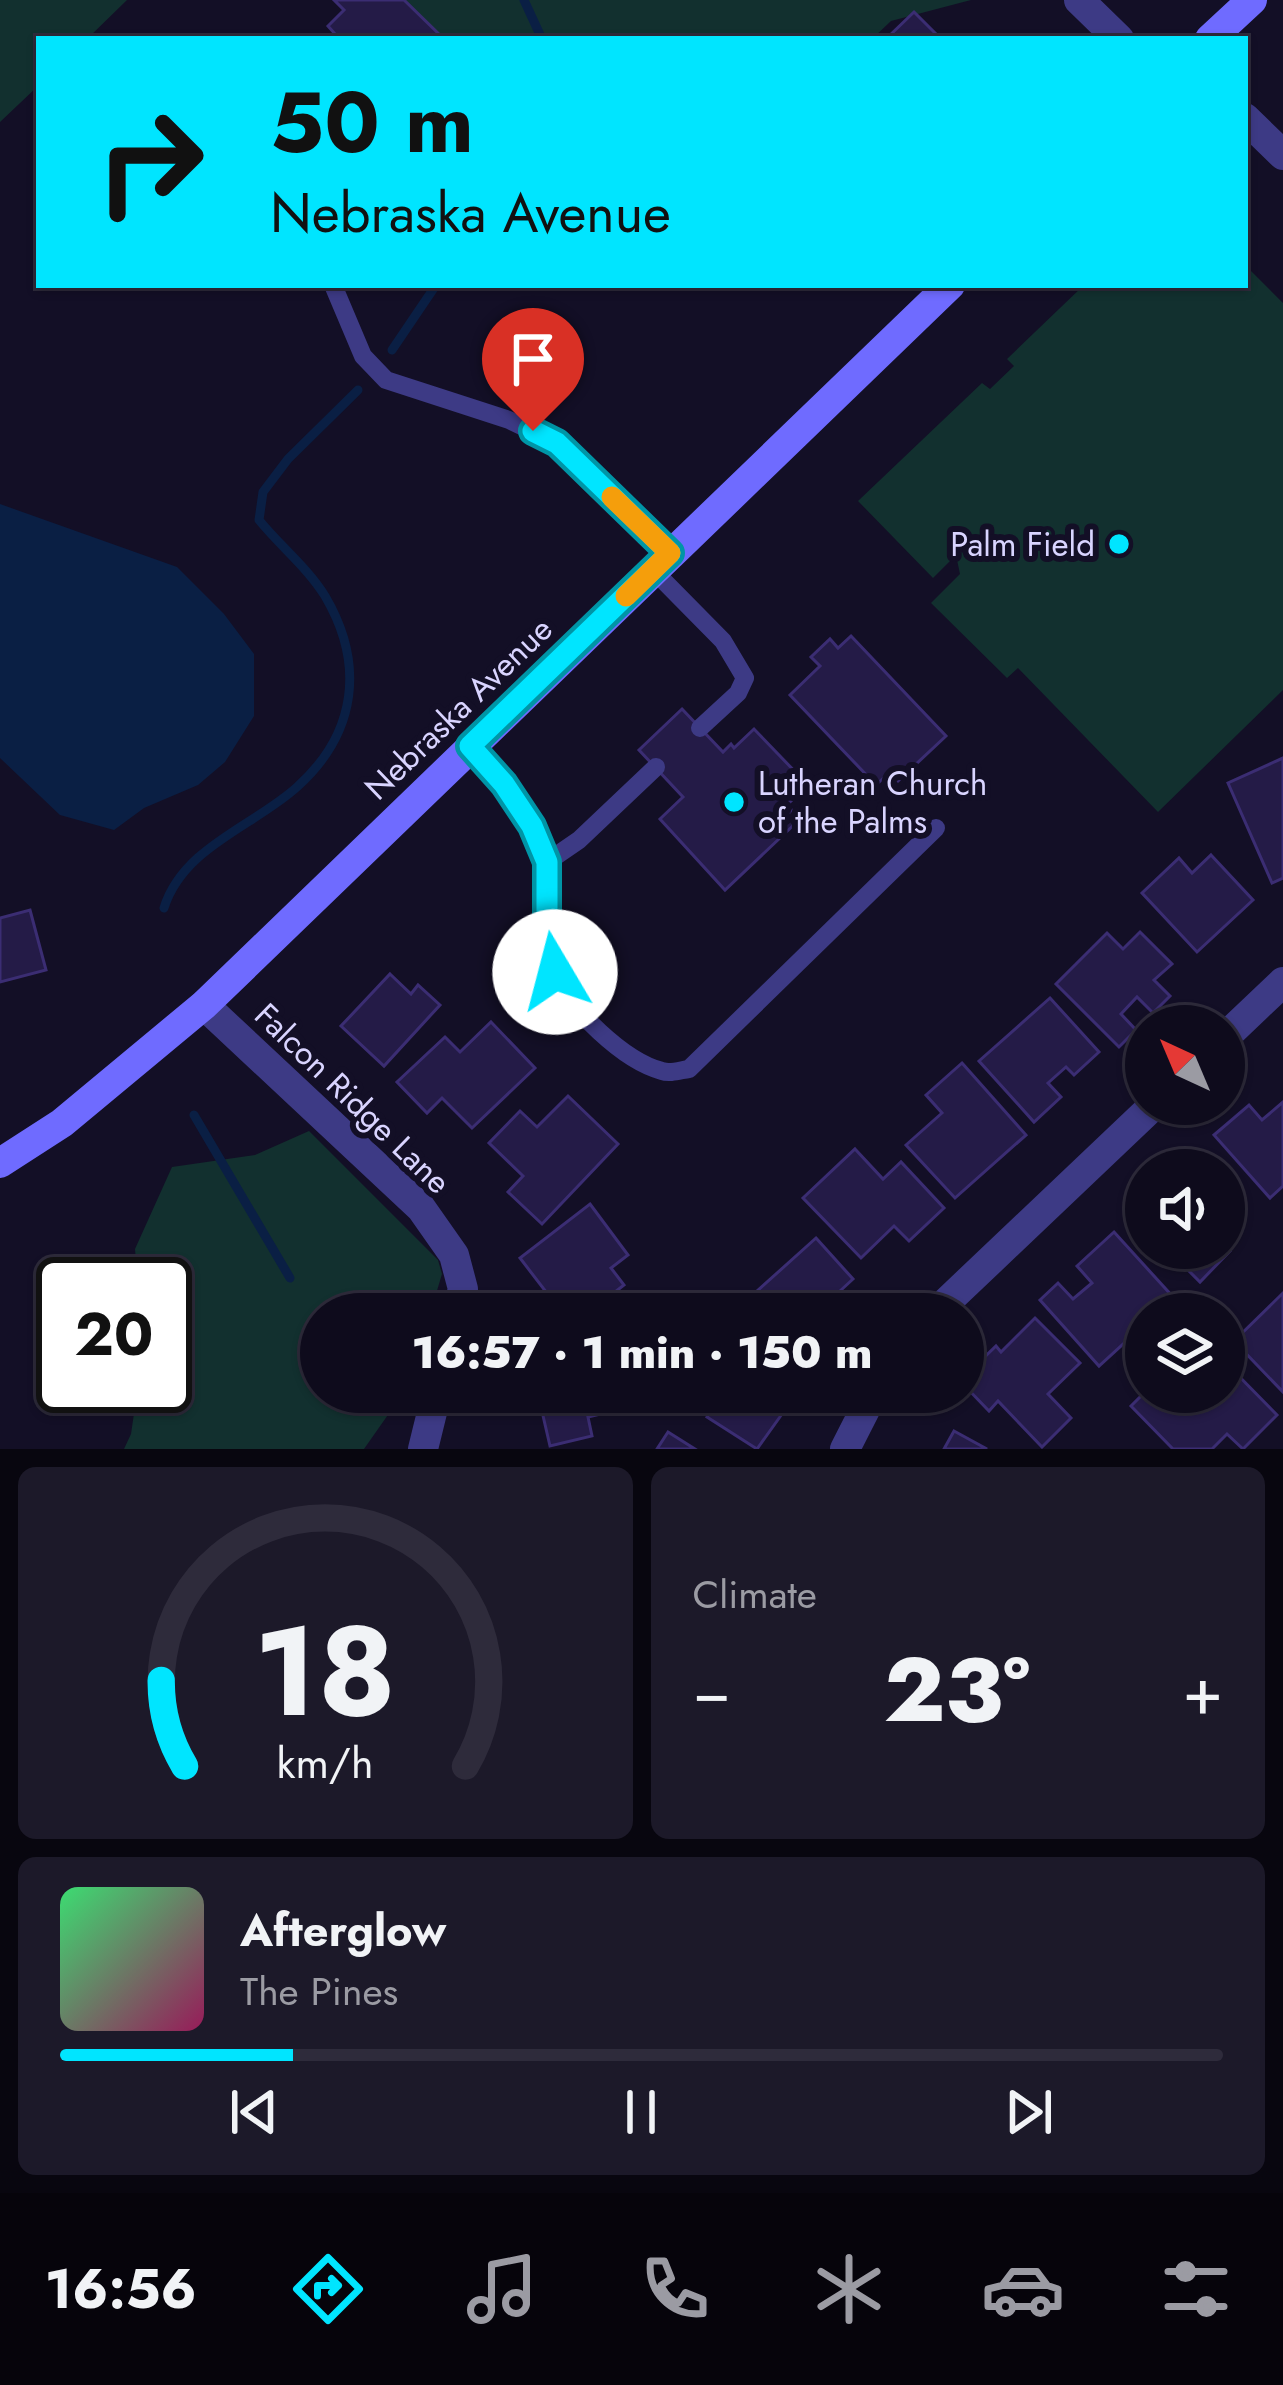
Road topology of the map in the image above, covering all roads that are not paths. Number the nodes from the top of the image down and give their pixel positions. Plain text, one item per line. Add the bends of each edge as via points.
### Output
1 (1079, 0) edge
2 (1252, 0) edge
3 (1115, 36) edge
4 (1213, 36) edge
5 (1248, 121) edge
6 (1283, 155) edge
7 (334, 288) edge
8 (947, 288) edge
9 (662, 562) junction
10 (700, 728) dead end
11 (470, 746) junction
12 (656, 767) dead end
13 (936, 828) dead end
14 (547, 862) junction
15 (1283, 982) edge
16 (204, 1005) junction
17 (1245, 1018) edge
18 (1133, 1125) edge
19 (0, 1163) edge
20 (462, 1293) edge
21 (956, 1293) edge
22 (432, 1413) edge
23 (863, 1413) edge
24 (423, 1449) edge
25 (844, 1449) edge

1 - 3 street
2 - 4 main road
5 - 6 street
7 - 9 lane via 363,356 386,380 557,443
8 - 9 main road, Nebraska Avenue
9 - 10 lane via 745,678
9 - 11 main road, Nebraska Avenue
11 - 14 lane via 532,826
11 - 16 main road, Nebraska Avenue
12 - 14 lane
13 - 14 lane via 689,1069 664,1073 583,1017 555,972
15 - 17 street
16 - 19 main road, Nebraska Avenue via 62,1123
16 - 20 street, Falcon Ridge Lane via 421,1208 454,1255
18 - 21 street
22 - 24 street
23 - 25 street

